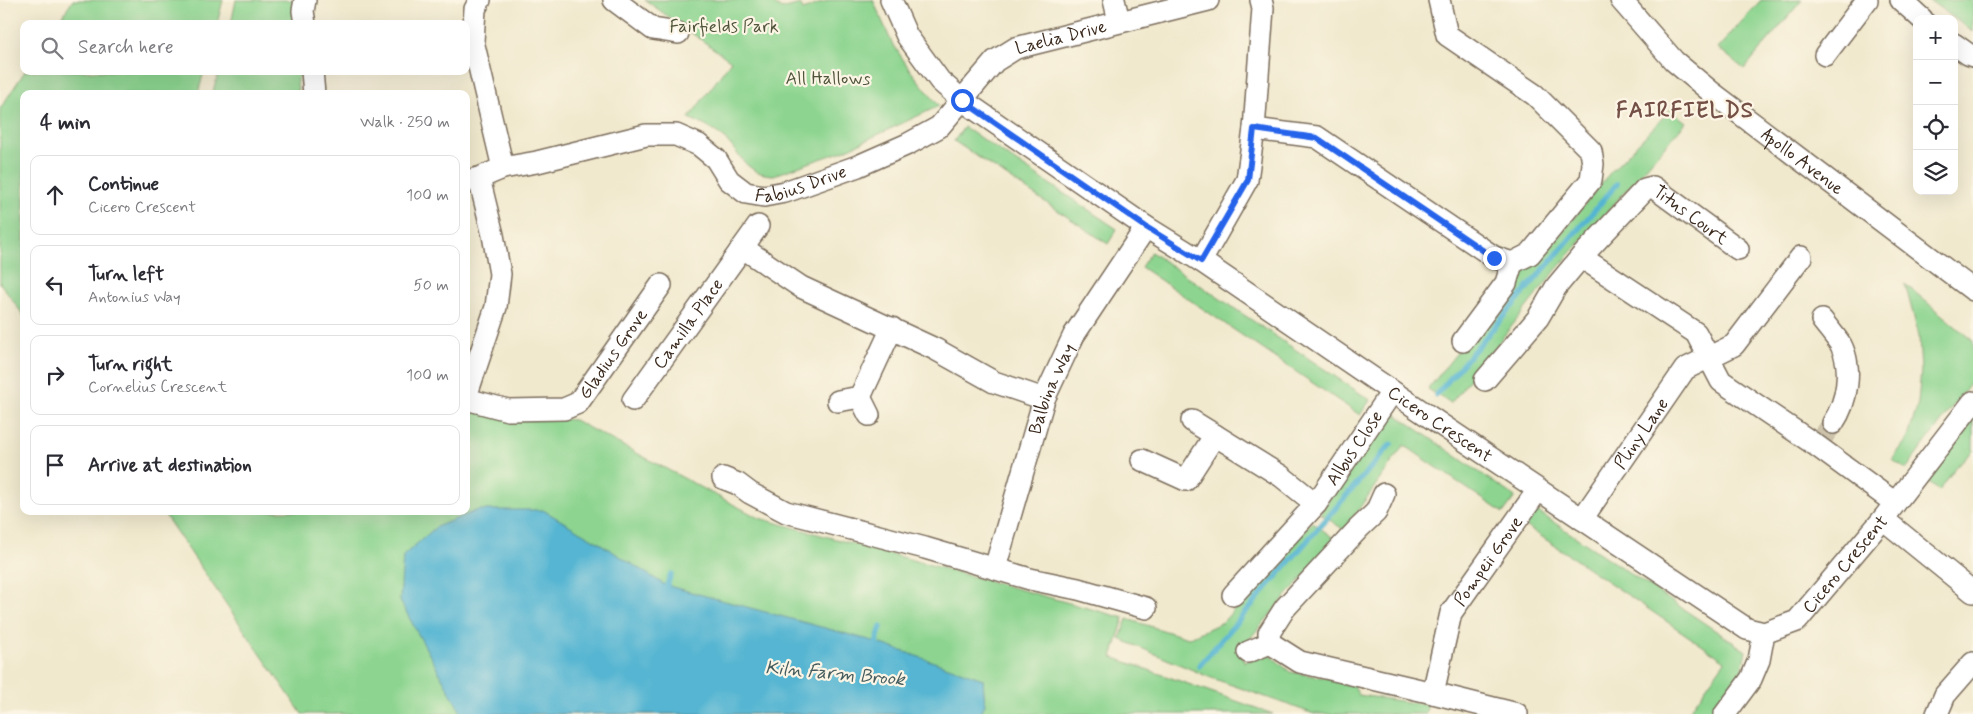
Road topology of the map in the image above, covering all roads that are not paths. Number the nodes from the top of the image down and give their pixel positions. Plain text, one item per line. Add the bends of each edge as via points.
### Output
1 (305, 0) edge
2 (480, 0) edge
3 (614, 0) edge
4 (891, 0) edge
5 (1114, 0) edge
6 (1208, 0) edge
7 (1261, 0) edge
8 (1438, 0) edge
9 (1620, 0) edge
10 (1867, 0) edge
11 (1901, 0) edge
12 (1918, 15) edge
13 (305, 20) edge
14 (1120, 21) junction
15 (678, 34) dead end
16 (1958, 47) edge
17 (1825, 55) dead end
18 (1973, 56) edge
19 (312, 75) edge
20 (314, 90) edge
21 (962, 100) junction
22 (1254, 129) junction
23 (503, 168) junction
24 (473, 180) edge
25 (758, 226) dead end
26 (1146, 227) junction
27 (743, 248) junction
28 (1738, 249) dead end
29 (1581, 257) junction
30 (1801, 257) dead end
31 (1201, 261) junction
32 (1512, 263) junction
33 (661, 285) dead end
34 (1973, 290) edge
35 (1822, 320) dead end
36 (892, 328) junction
37 (1463, 341) dead end
38 (1708, 358) junction
39 (1485, 380) dead end
40 (470, 386) edge
41 (1392, 392) junction
42 (1044, 398) junction
43 (470, 399) edge
44 (633, 400) dead end
45 (838, 401) dead end
46 (1973, 402) edge
47 (1192, 420) dead end
48 (1215, 435) junction
49 (1824, 436) junction
50 (1142, 460) dead end
51 (723, 478) dead end
52 (1538, 490) junction
53 (1384, 494) dead end
54 (1316, 504) junction
55 (1889, 510) junction
56 (1582, 520) junction
57 (996, 568) junction
58 (1973, 592) edge
59 (1233, 594) dead end
60 (1146, 608) dead end
61 (1764, 633) junction
62 (1270, 643) junction
63 (1248, 652) dead end
64 (1973, 663) edge
65 (1433, 693) junction
66 (1516, 714) edge
67 (1725, 714) edge
68 (1937, 714) edge

1 - 13 street
2 - 23 street via 475,9 473,41
3 - 15 street via 653,29
4 - 21 street, Cicero Crescent via 907,36 940,81
5 - 14 street
6 - 14 street, Laelia Drive
7 - 22 street
8 - 32 street via 1447,35 1535,95 1591,151 1591,180 1530,254
9 - 34 street, Apollo Avenue via 1674,61 1710,91
10 - 17 street
11 - 12 street
14 - 21 street, Laelia Drive via 1016,48 995,61
16 - 18 street
19 - 20 street
21 - 23 street, Fabius Drive via 940,127 908,144 858,166 785,192 764,196 746,193 729,180 716,159 699,145 676,135 646,135
21 - 26 street, Cicero Crescent
22 - 31 street via 1248,180
22 - 32 street via 1317,138 1494,258
23 - 24 street, Fabius Drive
24 - 40 street, Gladius Grove via 493,236 500,274 496,307
25 - 27 street, Camilla Place
26 - 31 street, Cicero Crescent
26 - 42 street, Balbina Way via 1074,335
27 - 36 street via 801,287
27 - 44 street, Camilla Place
28 - 29 street, Titus Court via 1653,187 1645,189
29 - 38 street via 1696,334
29 - 39 street, Titus Court via 1556,287 1538,318
30 - 38 street via 1734,345
31 - 41 street, Cicero Crescent
32 - 37 street via 1506,283
33 - 43 street, Gladius Grove via 578,403 564,409 508,410
35 - 49 street via 1841,345 1847,363 1846,392 1837,417
36 - 42 street via 994,382
36 - 45 street via 864,406
38 - 49 street via 1721,381
38 - 56 street, Pliny Lane via 1684,369
41 - 52 street, Cicero Crescent
41 - 54 street, Albus Close
42 - 57 street, Balbina Way
46 - 55 street, Cicero Crescent
47 - 48 street, Albus Close
48 - 50 street via 1186,480
48 - 54 street, Albus Close via 1281,476
49 - 55 street
51 - 57 street via 786,512
52 - 56 street, Cicero Crescent
52 - 65 street, Pompeii Grove via 1452,613
53 - 62 street via 1376,512 1286,608 1269,633
54 - 59 street, Albus Close
55 - 58 street
55 - 61 street, Cicero Crescent via 1797,621
56 - 61 street, Cicero Crescent via 1747,629
57 - 60 street
61 - 67 street via 1759,660 1751,679
62 - 63 street
62 - 65 street via 1300,662
64 - 68 street via 1946,695
65 - 66 street

